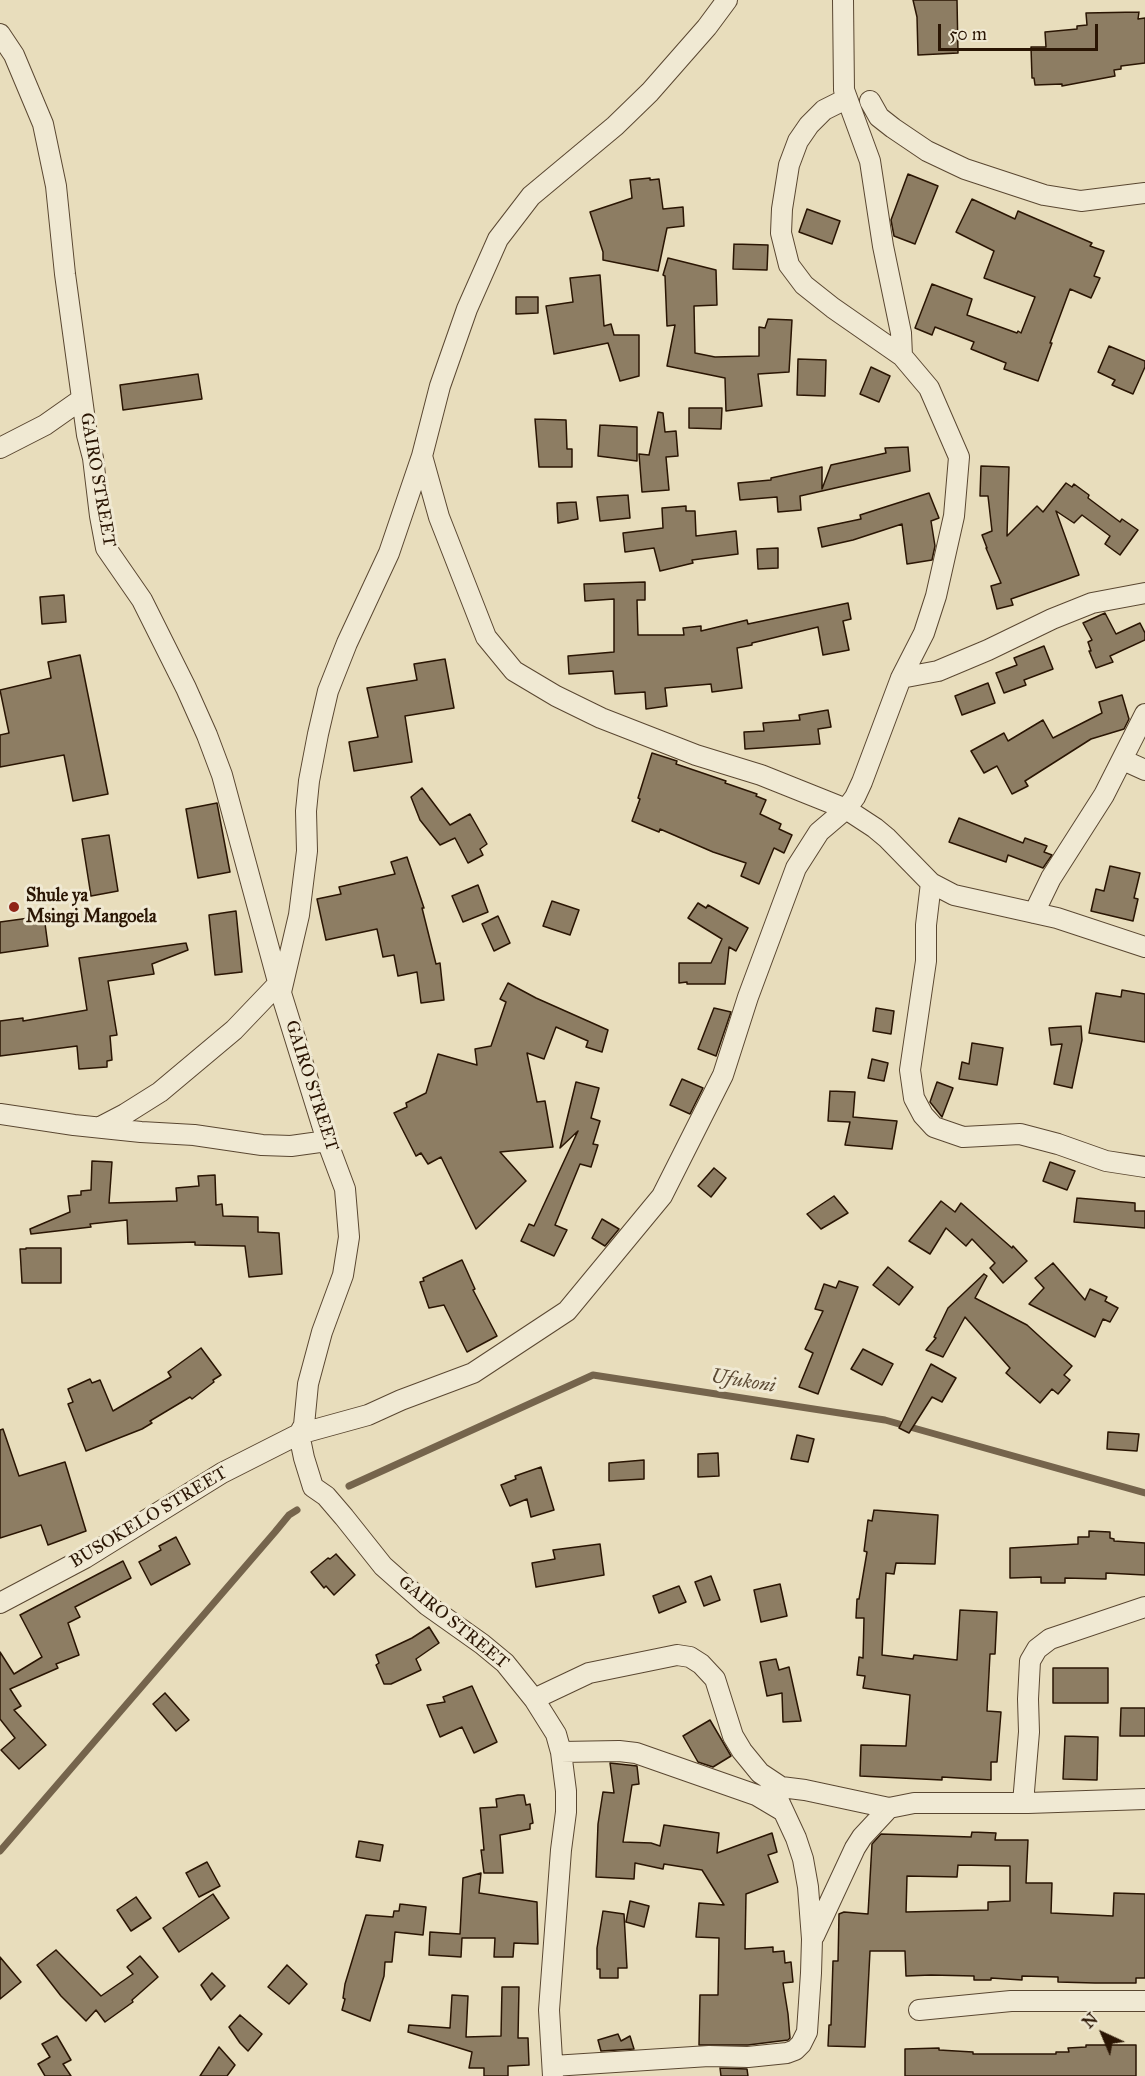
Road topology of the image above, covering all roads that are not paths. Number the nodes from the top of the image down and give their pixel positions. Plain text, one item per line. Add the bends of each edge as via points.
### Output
1 (728, 0) edge
2 (843, 0) edge
3 (0, 34) edge
4 (846, 99) junction
5 (870, 102) dead end
6 (1145, 193) edge
7 (902, 356) junction
8 (82, 399) junction
9 (0, 448) edge
10 (422, 456) junction
11 (1145, 593) edge
12 (901, 678) junction
13 (1145, 714) edge
14 (1123, 760) junction
15 (1145, 770) edge
16 (846, 809) junction
17 (931, 883) junction
18 (1034, 913) junction
19 (1145, 946) edge
20 (279, 988) junction
21 (0, 1114) edge
22 (100, 1127) junction
23 (327, 1141) junction
24 (1145, 1167) edge
25 (299, 1434) junction
26 (0, 1603) edge
27 (1145, 1607) edge
28 (534, 1699) junction
29 (561, 1752) junction
30 (769, 1780) junction
31 (1145, 1799) edge
32 (1023, 1803) junction
33 (889, 1808) junction
34 (783, 1811) junction
35 (812, 1939) junction
36 (1145, 2001) edge
37 (919, 2010) dead end
38 (553, 2071) edge

1 - 10 street via 650,92 531,196 498,238 467,309
2 - 4 street
3 - 8 street, GAIRO STREET via 14,55 43,124 56,186
4 - 7 street via 870,160
4 - 7 street, BUSOKELO STREET via 824,110 798,141 789,165 781,233 789,265 804,285
5 - 6 street via 879,117 918,145 974,172 1044,195 1081,201
7 - 12 street, BUSOKELO STREET via 929,388 959,458 954,516 936,596 924,633
8 - 9 street via 45,425
8 - 20 street, GAIRO STREET via 106,548 142,600 207,735 222,776
10 - 16 street via 439,517 486,637 514,671 601,718
10 - 20 street via 385,563 328,691 309,781 307,851 299,915
11 - 12 street via 1092,603 938,671
12 - 16 street, BUSOKELO STREET via 862,782
13 - 14 street
14 - 15 street
14 - 18 street
16 - 17 street via 881,833
16 - 25 street, BUSOKELO STREET via 819,832 796,868 723,1075 662,1196 567,1311 473,1373 368,1415
17 - 18 street via 954,895
17 - 24 street via 926,961 910,1070 914,1098 923,1115 934,1127 963,1137 1020,1134 1106,1161
18 - 19 street
20 - 22 street via 169,1085
20 - 23 street, GAIRO STREET
21 - 22 street
22 - 23 street via 262,1145
23 - 25 street, GAIRO STREET via 345,1190 349,1237 343,1275 308,1384 304,1425
25 - 26 street, BUSOKELO STREET via 222,1473 85,1558
25 - 28 street, GAIRO STREET via 313,1487 326,1496 383,1566 427,1605 505,1663
27 - 32 street via 1050,1639 1030,1660
28 - 29 street, GAIRO STREET via 556,1734
28 - 30 street via 589,1673 677,1655 690,1657 715,1679 742,1751
29 - 34 street via 636,1753 756,1795
29 - 38 street, GAIRO STREET via 566,1812 549,2010
30 - 33 street via 781,1787
30 - 34 street
31 - 32 street
32 - 33 street via 914,1803
33 - 35 street via 855,1848
34 - 35 street via 803,1859
35 - 38 street via 807,2032 795,2050
36 - 37 street via 1011,2001

